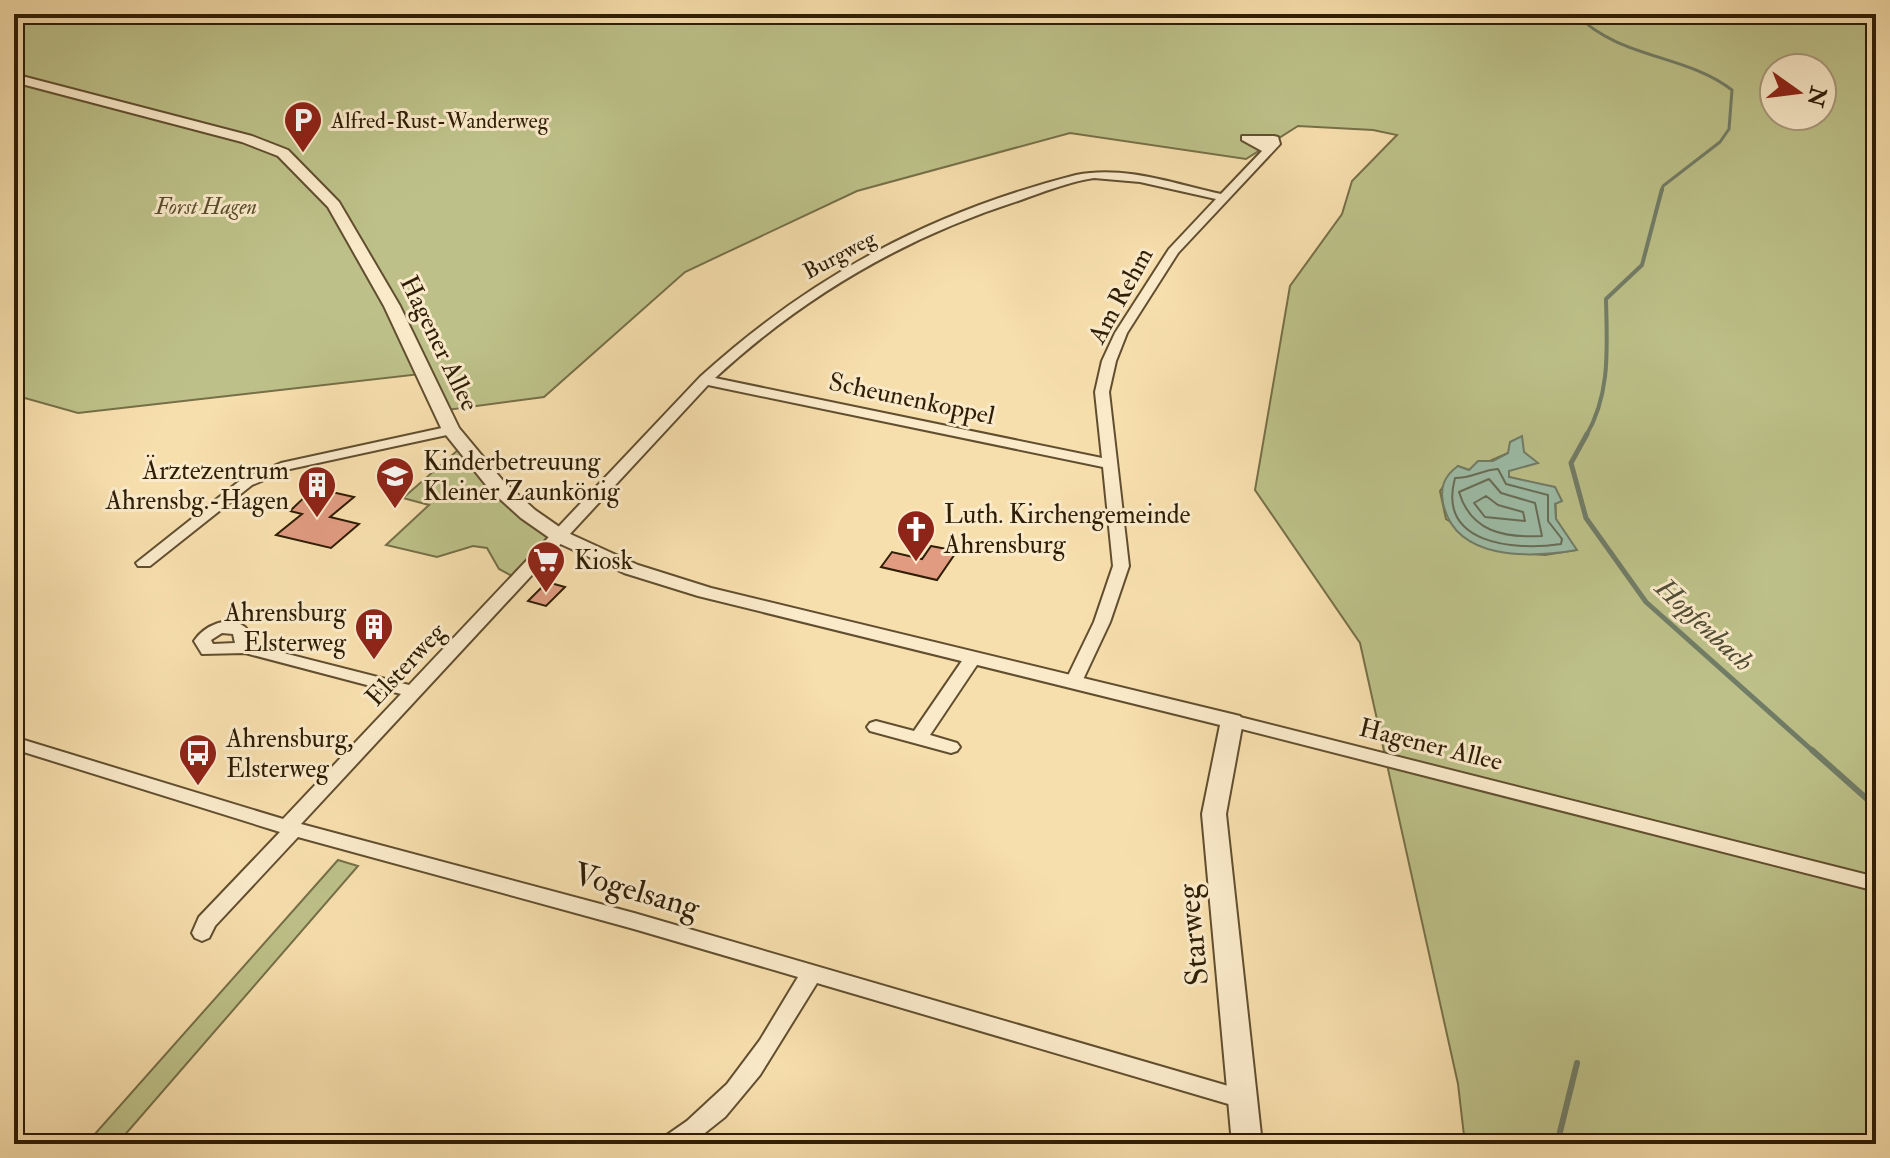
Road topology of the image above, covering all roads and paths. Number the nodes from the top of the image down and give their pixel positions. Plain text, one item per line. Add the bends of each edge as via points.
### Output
1 (14, 78) edge
2 (1266, 149) dead end
3 (1221, 197) junction
4 (705, 380) junction
5 (451, 430) junction
6 (1110, 464) junction
7 (561, 537) junction
8 (144, 563) dead end
9 (245, 648) dead end
10 (972, 659) junction
11 (1074, 682) junction
12 (414, 692) junction
13 (1232, 721) junction
14 (876, 727) dead end
15 (919, 738) junction
16 (14, 743) edge
17 (951, 747) dead end
18 (290, 828) junction
19 (1876, 884) edge
20 (202, 933) dead end
21 (811, 974) junction
22 (1242, 1099) junction
23 (672, 1144) edge
24 (1247, 1144) edge

1 - 5 street, Hagener Allee via 283,153 334,205 392,306
2 - 3 street, Am Rehm
3 - 4 street, Burgweg via 1093,175 1001,202 838,273 751,335
3 - 6 street, Am Rehm via 1173,251 1121,333 1102,392
4 - 6 street, Scheunenkoppel
4 - 7 street, Burgweg
5 - 7 street, Hagener Allee via 497,486
5 - 8 street via 286,466 247,482
6 - 11 street, Am Rehm via 1121,566
7 - 10 street, Hagener Allee via 631,569 680,584
7 - 12 street, Elsterweg
9 - 12 street
10 - 11 street, Hagener Allee
10 - 15 street
11 - 13 street, Hagener Allee
12 - 18 street, Elsterweg
13 - 19 street, Hagener Allee
13 - 22 street, Starweg via 1214,814
14 - 15 street
15 - 17 street
16 - 18 street, Vogelsang
18 - 20 street, Elsterweg
18 - 21 street, Vogelsang
21 - 22 street, Vogelsang
21 - 23 street via 741,1086 700,1128
22 - 24 street, Starweg

